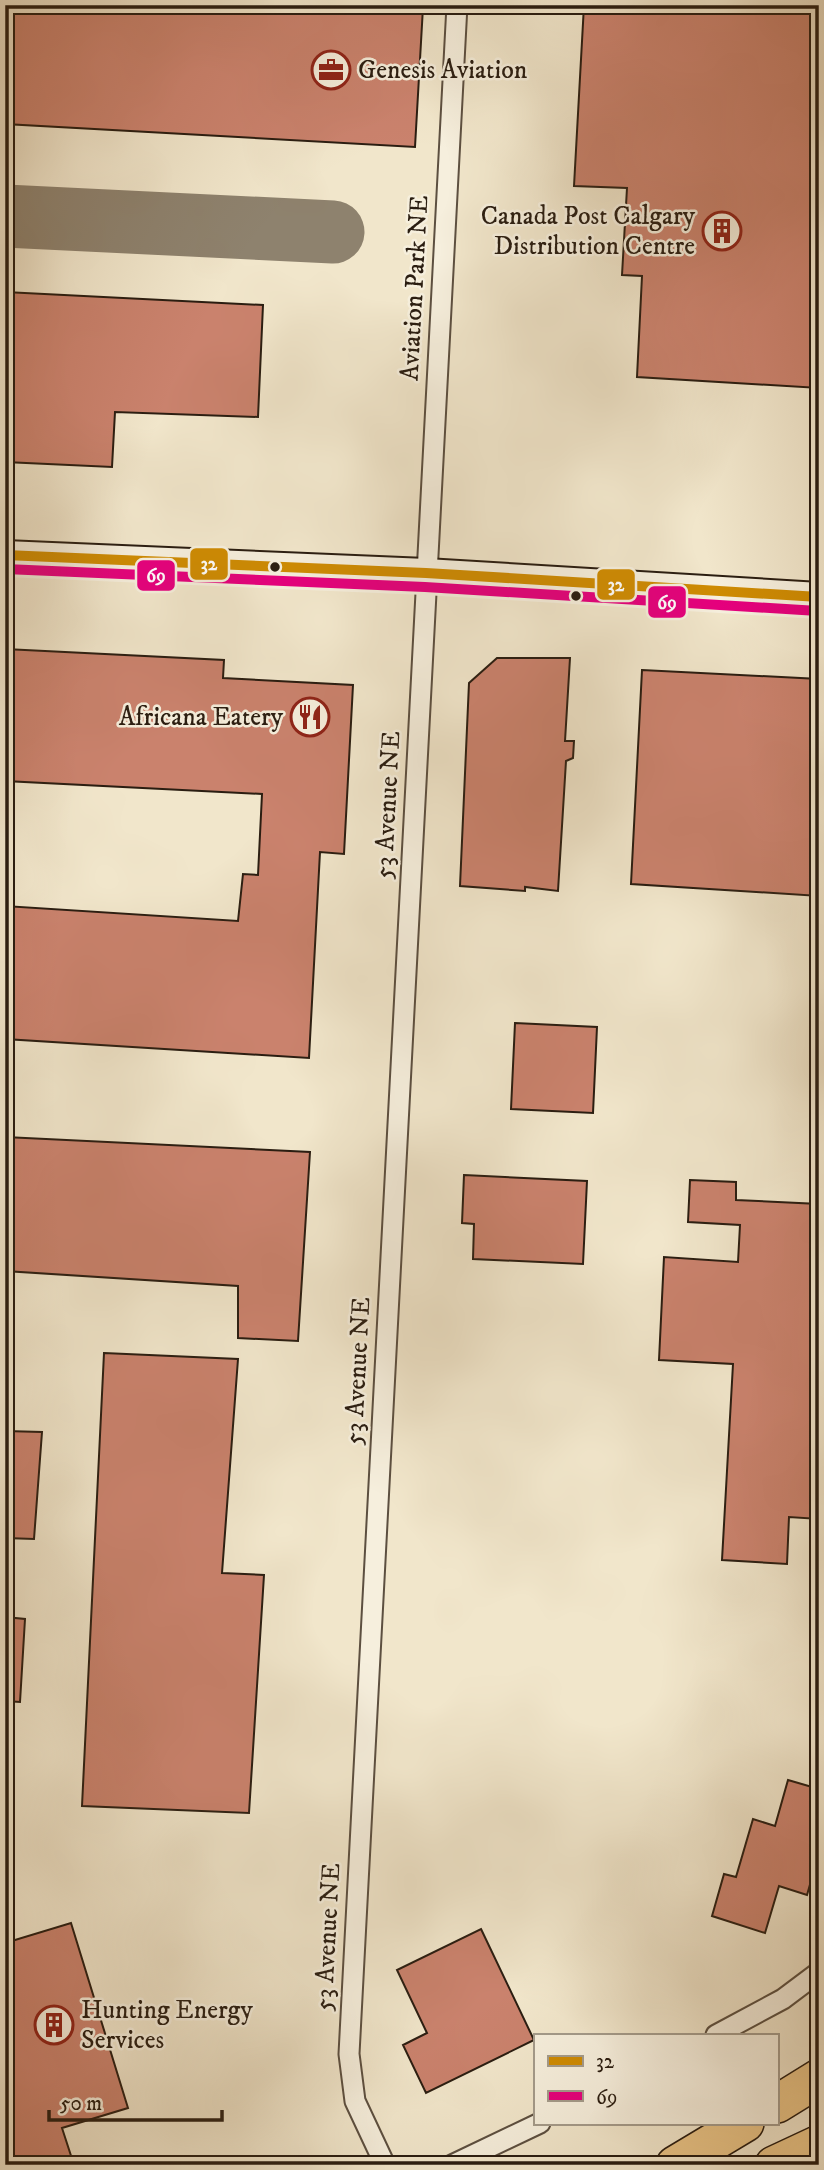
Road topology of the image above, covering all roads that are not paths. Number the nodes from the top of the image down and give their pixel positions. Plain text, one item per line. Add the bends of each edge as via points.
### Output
1 (457, 5) edge
2 (5, 555) edge
3 (426, 573) junction
4 (819, 597) edge
5 (819, 1972) edge
6 (718, 2034) edge
7 (819, 2078) edge
8 (778, 2103) edge
9 (538, 2124) edge
10 (744, 2124) edge
11 (819, 2144) edge
12 (385, 2165) edge
13 (452, 2165) edge
14 (675, 2165) edge
15 (774, 2165) edge

1 - 3 street, Aviation Park NE
2 - 3 street
3 - 4 street
3 - 12 street, 53 Avenue NE via 349,2054 355,2101
5 - 6 street via 783,1999
7 - 8 highway
9 - 13 street
10 - 14 highway
11 - 15 highway

